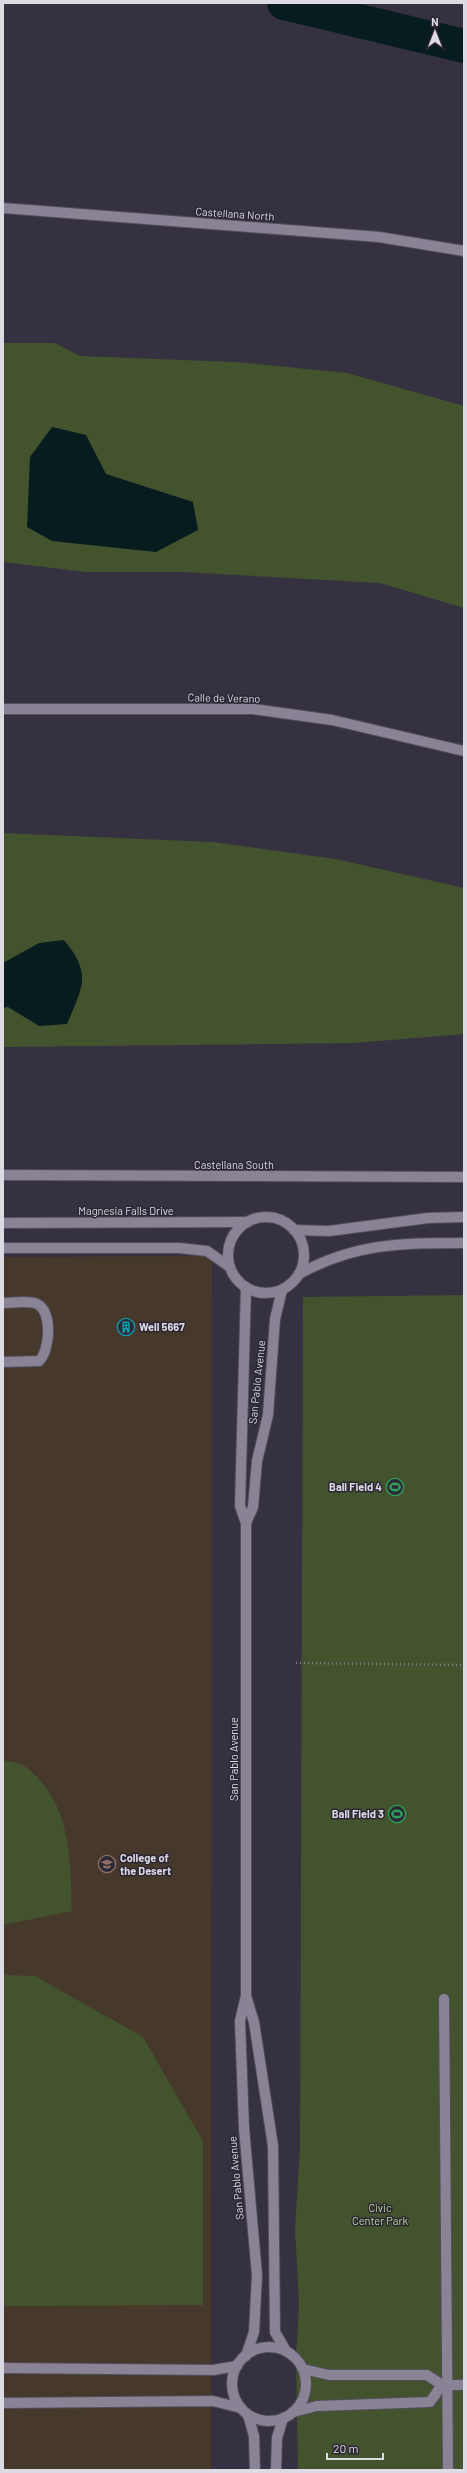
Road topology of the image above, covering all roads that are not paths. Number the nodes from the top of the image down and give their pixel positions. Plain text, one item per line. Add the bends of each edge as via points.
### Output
1 (3, 208) edge
2 (464, 251) edge
3 (3, 709) edge
4 (464, 751) edge
5 (3, 1175) edge
6 (464, 1177) edge
7 (464, 1217) edge
8 (248, 1222) junction
9 (3, 1223) edge
10 (294, 1230) junction
11 (464, 1243) edge
12 (3, 1248) edge
13 (230, 1267) junction
14 (299, 1274) junction
15 (246, 1287) junction
16 (282, 1290) junction
17 (3, 1303) edge
18 (3, 1362) edge
19 (246, 1522) junction
20 (246, 1996) junction
21 (444, 1999) dead end
22 (286, 2351) junction
23 (246, 2356) junction
24 (238, 2366) junction
25 (3, 2368) edge
26 (302, 2369) junction
27 (445, 2385) junction
28 (464, 2385) edge
29 (3, 2403) edge
30 (244, 2411) junction
31 (293, 2412) junction
32 (284, 2418) junction
33 (255, 2470) edge
34 (276, 2470) edge
35 (448, 2470) edge

1 - 2 street, Castellana North via 379,237
3 - 4 street, Calle de Verano via 253,709 332,720
5 - 6 street, Castellana South
7 - 10 street via 428,1218 329,1231
8 - 9 street, Magnesia Falls Drive
8 - 10 street via 260,1218 274,1218 285,1222
8 - 13 street via 238,1230 231,1241 228,1254
10 - 14 street via 301,1240 304,1251 304,1263
11 - 14 street via 408,1243 348,1252
12 - 13 street via 179,1248 207,1251
13 - 15 street via 237,1279
14 - 16 street
15 - 16 street via 270,1293
15 - 19 street, San Pablo Avenue via 240,1506
16 - 19 street, San Pablo Avenue via 275,1319 268,1415 257,1461 253,1507
17 - 18 street via 36,1303 43,1307 47,1314 47,1346 44,1356 39,1361
19 - 20 street, San Pablo Avenue
20 - 22 street, San Pablo Avenue via 254,2022 273,2146 275,2332
20 - 23 street, San Pablo Avenue via 240,2021 243,2105 257,2275 254,2332
21 - 27 street
22 - 23 street via 261,2348
22 - 26 street via 296,2359
23 - 24 street
24 - 25 street via 213,2370
24 - 30 street via 232,2386 235,2398
26 - 27 street via 329,2375 428,2375
26 - 31 street via 306,2380 305,2392 301,2403
27 - 28 street
27 - 31 street via 430,2402 317,2406
27 - 35 street
29 - 30 street via 213,2402
30 - 32 street via 260,2420
30 - 33 street via 254,2436
31 - 32 street
32 - 34 street via 277,2438

